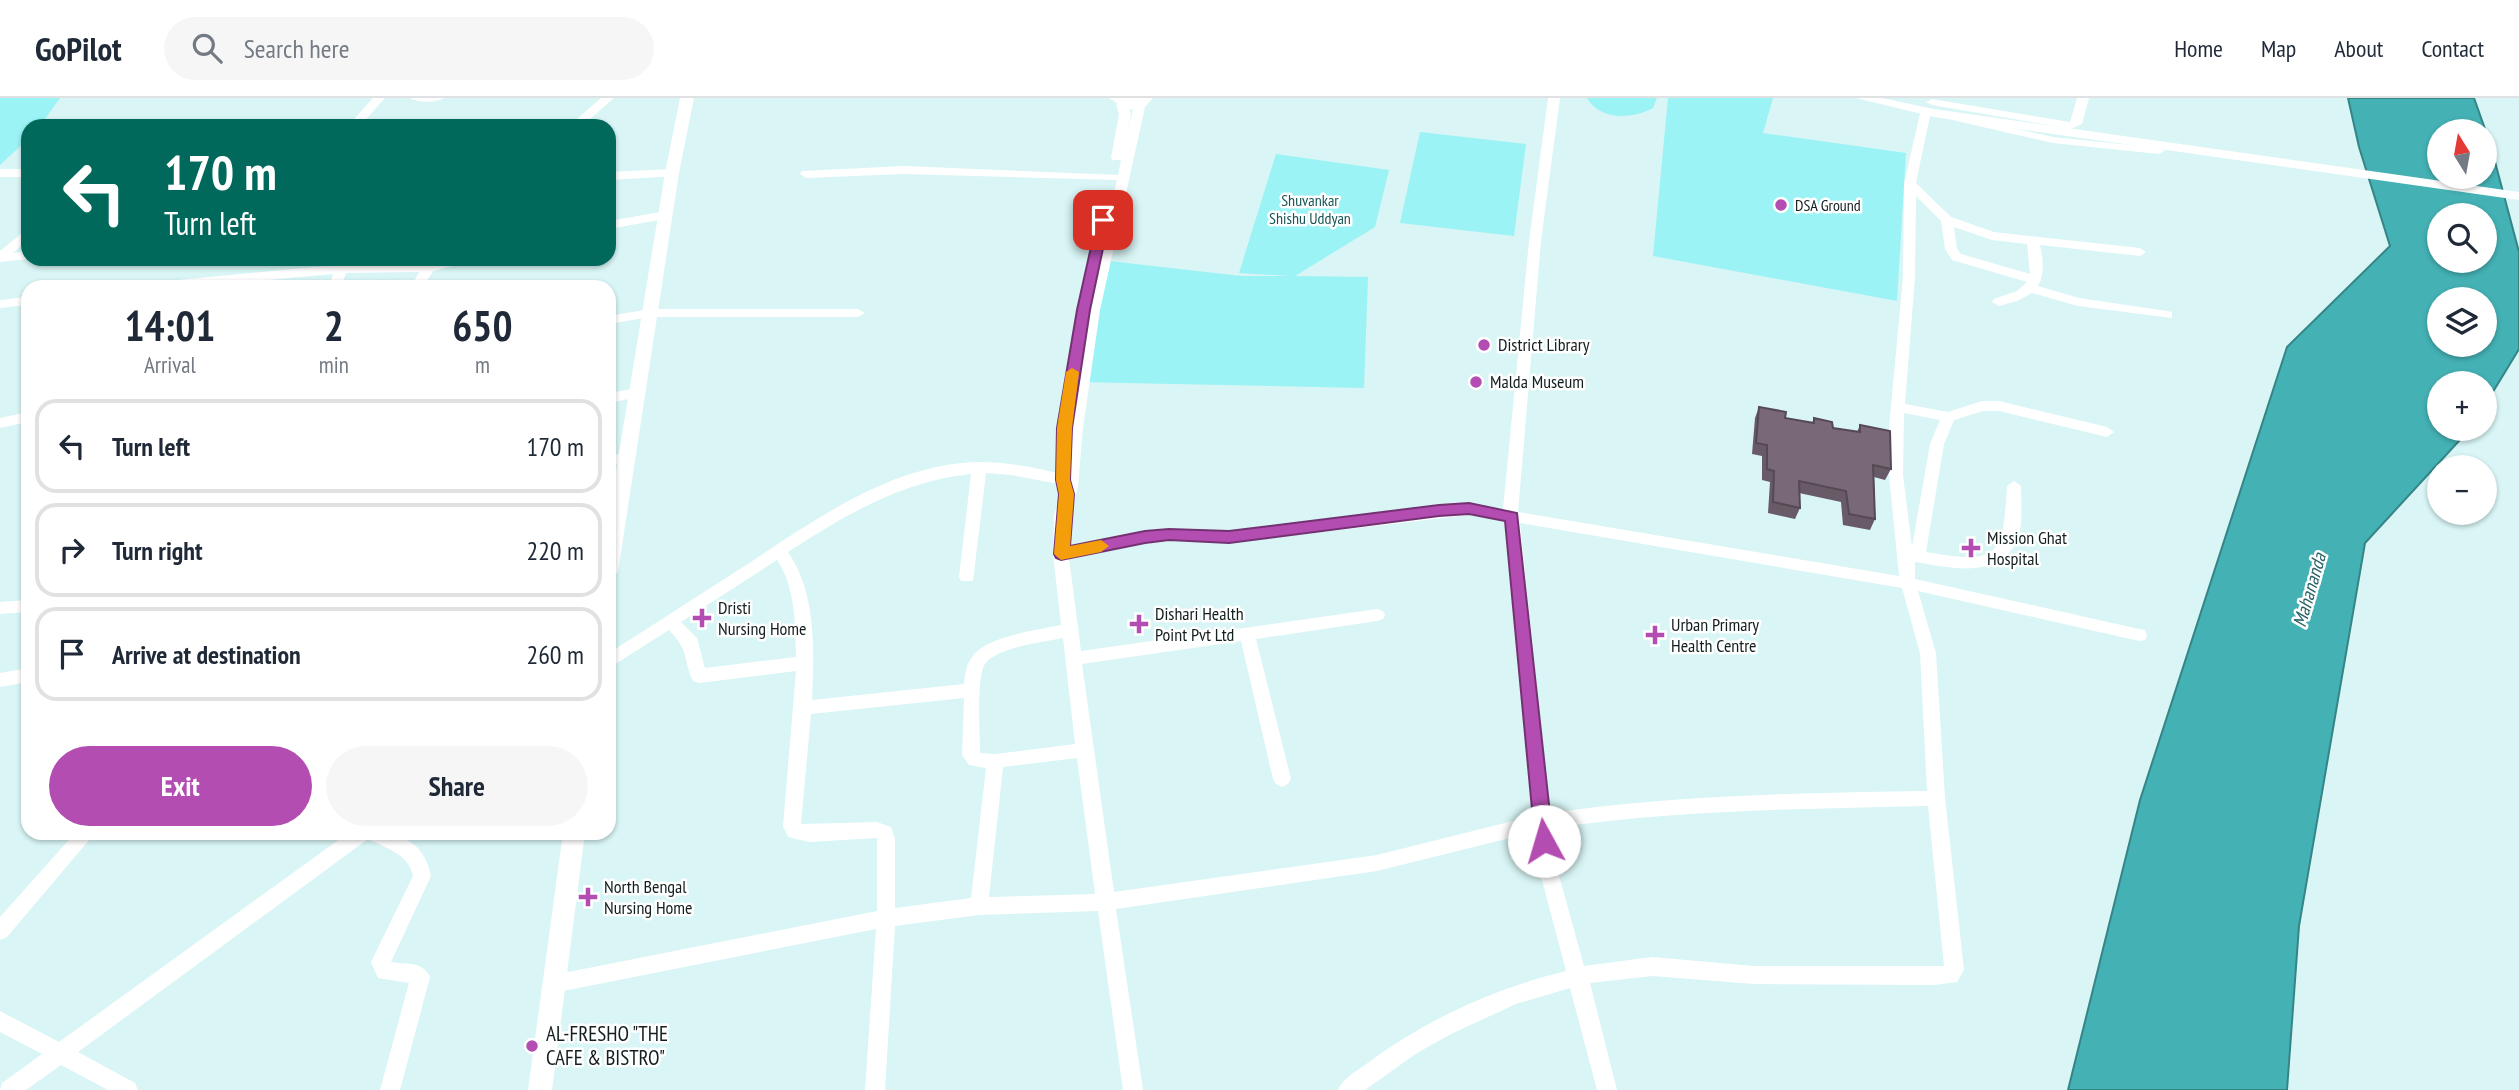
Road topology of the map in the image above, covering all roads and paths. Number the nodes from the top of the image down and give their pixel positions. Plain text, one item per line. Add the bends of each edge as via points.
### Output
1 (379, 98) edge
2 (416, 98) edge
3 (438, 98) edge
4 (608, 98) edge
5 (687, 98) edge
6 (1554, 98) edge
7 (1863, 98) edge
8 (2083, 98) edge
9 (1120, 101) edge
10 (1142, 101) edge
11 (1933, 107) edge
12 (360, 119) edge
13 (583, 119) edge
14 (2009, 122) joint
15 (2159, 151) dead end
16 (0, 173) edge
17 (21, 173) edge
18 (672, 173) junction
19 (806, 174) dead end
20 (616, 176) edge
21 (1113, 177) junction
22 (1910, 184) junction
23 (2519, 196) edge
24 (666, 215) junction
25 (1947, 220) junction
26 (616, 224) edge
27 (21, 239) edge
28 (2033, 242) junction
29 (2140, 252) dead end
30 (21, 257) edge
31 (1, 258) edge
32 (331, 266) edge
33 (386, 266) edge
34 (436, 266) edge
35 (428, 268) junction
36 (251, 280) edge
37 (421, 280) edge
38 (2033, 284) junction
39 (21, 302) edge
40 (1998, 302) dead end
41 (0, 304) edge
42 (650, 313) junction
43 (858, 313) dead end
44 (2167, 315) dead end
45 (616, 319) edge
46 (638, 393) junction
47 (616, 397) edge
48 (1897, 407) junction
49 (1948, 416) junction
50 (21, 419) edge
51 (1, 424) edge
52 (2107, 432) dead end
53 (628, 459) junction
54 (616, 460) edge
55 (979, 467) junction
56 (2014, 486) dead end
57 (1065, 487) junction
58 (1512, 517) junction
59 (616, 530) edge
60 (779, 551) junction
61 (1061, 554) junction
62 (1910, 558) junction
63 (967, 577) dead end
64 (1908, 583) junction
65 (21, 606) edge
66 (0, 608) edge
67 (1377, 615) dead end
68 (671, 622) junction
69 (1070, 630) junction
70 (1247, 634) junction
71 (2139, 635) dead end
72 (616, 657) edge
73 (1073, 659) junction
74 (803, 663) junction
75 (21, 676) edge
76 (0, 680) edge
77 (972, 690) junction
78 (802, 708) junction
79 (1084, 750) junction
80 (995, 761) junction
81 (1282, 779) dead end
82 (1936, 798) junction
83 (1542, 822) junction
84 (80, 840) edge
85 (352, 840) edge
86 (387, 840) edge
87 (573, 840) edge
88 (1105, 902) junction
89 (979, 906) junction
90 (887, 918) junction
91 (0, 931) edge
92 (1577, 978) junction
93 (553, 984) junction
94 (0, 1021) edge
95 (61, 1053) junction
96 (9, 1090) edge
97 (128, 1090) edge
98 (390, 1090) edge
99 (540, 1090) edge
100 (875, 1090) edge
101 (1133, 1090) edge
102 (1348, 1090) edge
103 (1607, 1090) edge

1 - 12 street
2 - 3 street
4 - 13 street
5 - 18 main road
6 - 58 street via 1534,243
7 - 11 main road
8 - 11 street via 2076,124 2071,126
9 - 10 highway
9 - 21 street via 1125,114
10 - 57 street via 1093,310 1070,487
11 - 14 main road
11 - 15 street via 2020,134
11 - 22 street
14 - 23 main road
16 - 17 street
18 - 20 street
18 - 24 main road
19 - 21 street via 904,170
21 - 57 street via 1072,374 1065,428
22 - 25 street
22 - 48 street via 1909,277
24 - 26 street
24 - 42 main road
25 - 28 street via 1992,236
25 - 38 street via 1956,257
27 - 31 street
28 - 29 street
28 - 38 street via 2037,260
30 - 31 street
32 - 36 street
33 - 35 street
34 - 35 street
35 - 37 street
38 - 40 street via 2014,298
38 - 44 street via 2078,302
39 - 41 street
42 - 43 street
42 - 45 street
42 - 46 main road
46 - 47 street
46 - 53 main road
48 - 49 street
48 - 62 street via 1896,475
49 - 52 street via 1999,406
49 - 62 street via 1937,444 1922,548
50 - 51 street
53 - 54 street
53 - 59 main road
55 - 57 street via 1021,471
55 - 60 street via 939,472 888,488
55 - 63 street
56 - 62 street via 2012,534 1995,559 1961,563
57 - 61 street
58 - 61 street via 1469,509 1439,510 1229,537 1169,534
58 - 64 street
58 - 83 street
60 - 68 street
60 - 74 street via 793,572 801,604
61 - 69 street
62 - 64 street
64 - 71 street
64 - 82 street via 1928,653
65 - 66 street
67 - 70 street
68 - 72 street
68 - 74 street via 691,643 699,676
69 - 73 street
69 - 77 street via 982,655 975,665
70 - 73 street
70 - 81 street
73 - 79 street
74 - 78 street
75 - 76 street
77 - 78 street
77 - 80 street via 971,755 975,760
78 - 90 street via 794,831 885,833
79 - 80 street
79 - 88 street
80 - 89 street
82 - 83 street via 1721,803
82 - 92 street via 1954,952 1950,975 1728,974 1645,966
83 - 88 street via 1377,863
83 - 92 street via 1554,902
84 - 91 street
85 - 95 street
86 - 98 street via 414,853 421,862 422,876 381,962 385,972 420,977
87 - 93 main road
88 - 89 street
88 - 101 street
89 - 90 street
90 - 93 street
90 - 100 street
92 - 102 street via 1514,997 1450,1025 1400,1051
92 - 103 street
93 - 99 main road
94 - 95 street
95 - 96 street
95 - 97 street

